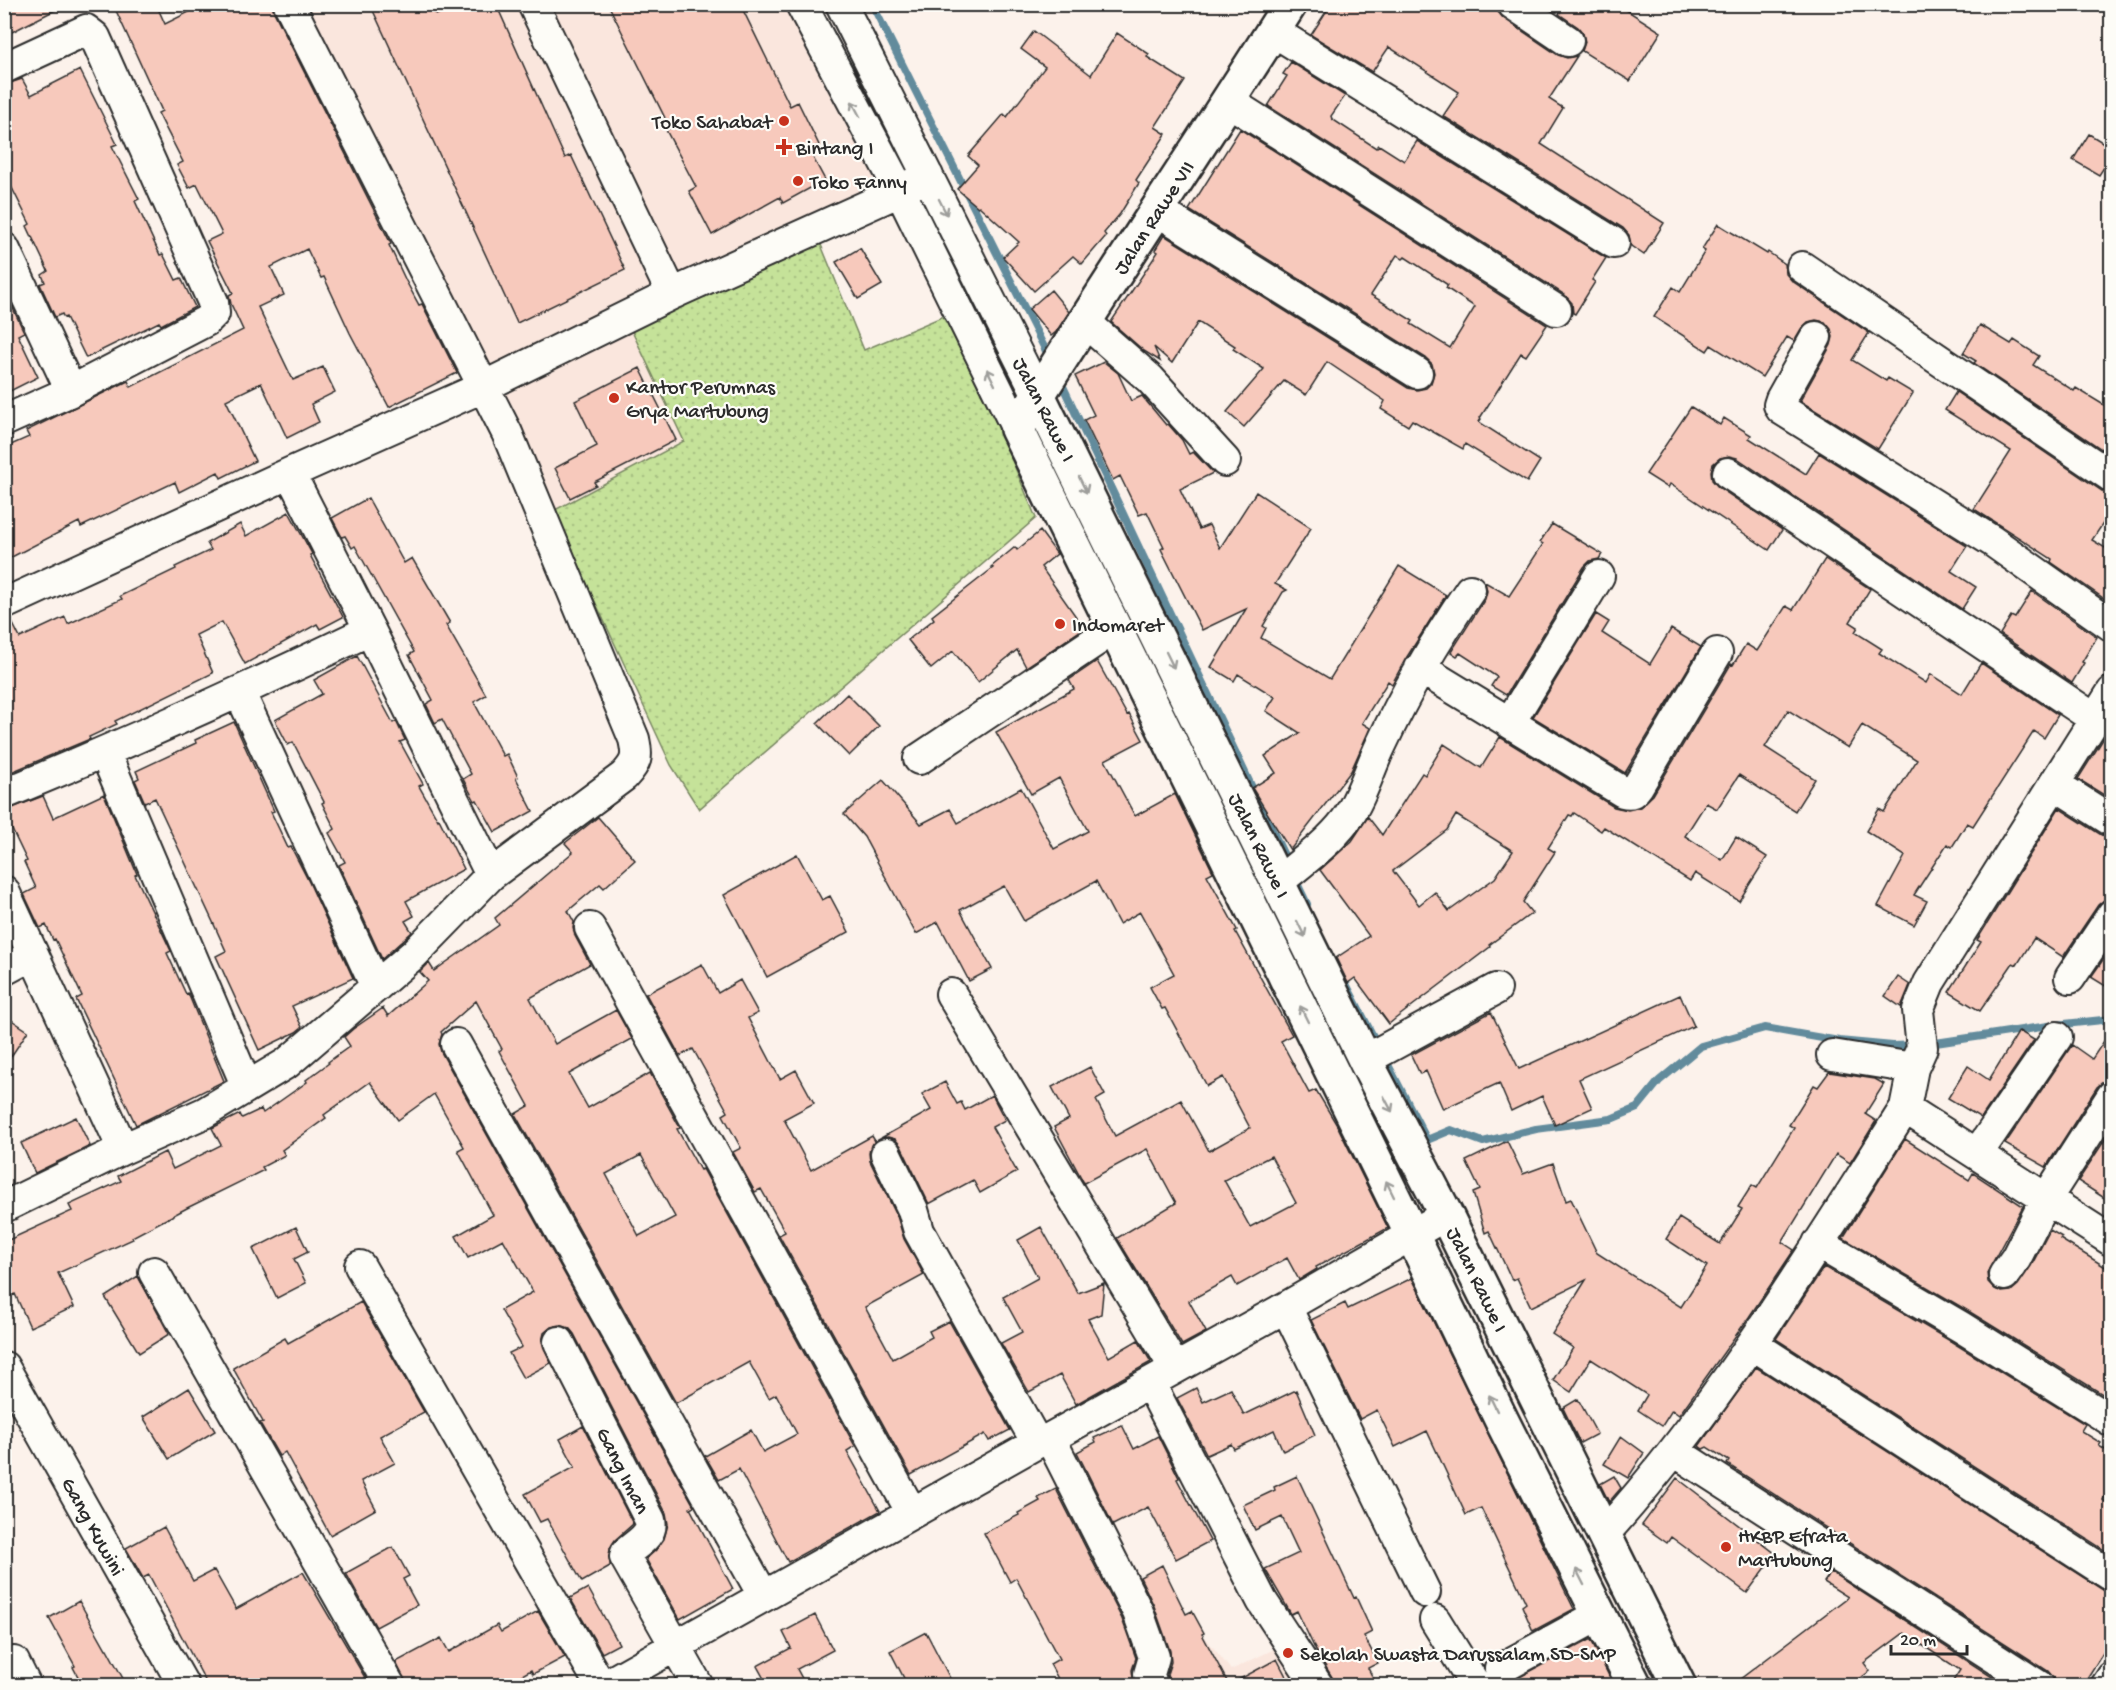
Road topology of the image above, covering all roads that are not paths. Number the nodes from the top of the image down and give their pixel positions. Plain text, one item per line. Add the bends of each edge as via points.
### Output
1 (289, 4) edge
2 (533, 4) edge
3 (801, 4) edge
4 (841, 4) edge
5 (1513, 4) edge
6 (1282, 18) edge
7 (1568, 41) dead end
8 (4, 68) edge
9 (1228, 101) junction
10 (928, 176) junction
11 (900, 191) junction
12 (1158, 211) junction
13 (1614, 243) dead end
14 (4, 248) edge
15 (1802, 267) dead end
16 (672, 294) junction
17 (1556, 310) dead end
18 (1084, 321) junction
19 (1816, 337) dead end
20 (1417, 373) dead end
21 (1049, 377) junction
22 (483, 387) junction
23 (71, 391) junction
24 (4, 421) edge
25 (1017, 429) junction
26 (1225, 461) dead end
27 (290, 473) junction
28 (1728, 473) dead end
29 (2112, 477) edge
30 (1599, 576) dead end
31 (1470, 591) dead end
32 (4, 604) edge
33 (2112, 626) edge
34 (1115, 628) junction
35 (370, 630) junction
36 (1717, 653) dead end
37 (1420, 668) junction
38 (2112, 692) edge
39 (240, 693) junction
40 (2095, 719) junction
41 (1510, 722) junction
42 (105, 753) junction
43 (919, 759) dead end
44 (2054, 784) junction
45 (4, 794) edge
46 (2112, 821) edge
47 (491, 875) junction
48 (1278, 882) junction
49 (4, 891) edge
50 (2112, 915) edge
51 (590, 928) dead end
52 (32, 955) junction
53 (4, 969) edge
54 (2070, 978) dead end
55 (376, 987) junction
56 (1496, 989) dead end
57 (951, 994) dead end
58 (2057, 1037) dead end
59 (456, 1044) dead end
60 (1376, 1054) junction
61 (1832, 1055) dead end
62 (1917, 1058) junction
63 (247, 1087) junction
64 (2112, 1096) edge
65 (1905, 1108) junction
66 (123, 1149) junction
67 (886, 1154) dead end
68 (1977, 1155) junction
69 (2046, 1199) junction
70 (4, 1207) edge
71 (1446, 1215) junction
72 (1413, 1235) junction
73 (2110, 1236) edge
74 (1818, 1244) junction
75 (360, 1266) dead end
76 (154, 1272) dead end
77 (2004, 1275) dead end
78 (1286, 1307) junction
79 (559, 1342) dead end
80 (1752, 1344) junction
81 (4, 1367) edge
82 (1162, 1376) junction
83 (2112, 1421) edge
84 (1043, 1440) junction
85 (1674, 1451) junction
86 (912, 1514) junction
87 (1604, 1534) junction
88 (2112, 1576) edge
89 (1425, 1592) dead end
90 (763, 1595) junction
91 (1599, 1615) junction
92 (1435, 1620) dead end
93 (676, 1644) junction
94 (1488, 1677) edge
95 (184, 1686) edge
96 (390, 1686) edge
97 (602, 1686) edge
98 (698, 1686) edge
99 (1152, 1686) edge
100 (1318, 1686) edge
101 (1635, 1686) edge
102 (1679, 1686) edge
103 (2039, 1686) edge

1 - 22 street
2 - 16 street
11 -> 3 street, Jalan Rawe I
4 - 10 street, Jalan Rawe I
5 - 7 street
6 - 9 main road, Jalan Rawe VII
6 - 13 street
8 - 23 street via 86,30 91,32 213,302 214,312 206,321
9 - 12 main road, Jalan Rawe VII
9 - 17 street
10 - 11 street
10 -> 21 street, Jalan Rawe I
11 - 16 street
25 -> 11 street, Jalan Rawe I
12 - 18 main road, Jalan Rawe VII
12 - 20 street
14 - 23 street
15 - 29 street
16 - 22 street
18 - 21 main road, Jalan Rawe VII
18 - 26 street via 1150,379
19 - 33 street via 1781,399 1781,409 1992,541
21 - 25 main road, Jalan Rawe VII
21 -> 48 main road, Jalan Rawe I
22 - 27 street
22 - 47 street via 507,433 638,755 624,776
23 - 24 street
25 - 34 main road, Jalan Rawe I
27 - 32 street
27 - 35 street
28 - 40 street
30 - 41 street
31 - 37 street
34 - 43 street
72 -> 34 main road, Jalan Rawe I
35 - 39 street
35 - 47 street
36 - 41 street via 1633,793 1623,792
37 - 41 street
37 - 48 street via 1346,820
38 - 40 street
39 - 42 street
39 - 55 street
40 - 44 street
42 - 45 street
42 - 63 street
44 - 46 street
44 - 62 street via 1929,983 1918,1010
47 - 55 street
48 -> 60 main road, Jalan Rawe I
49 - 52 street
50 - 54 street
51 - 86 street
52 - 53 street
52 - 66 street
55 - 63 street via 287,1063
56 - 60 street
57 - 82 street
58 - 68 street
59 - 90 street
60 -> 71 main road, Jalan Rawe I
61 - 62 street
62 - 65 street
63 - 66 street via 204,1113
64 - 69 street
65 - 68 street
65 - 74 street
66 - 70 street
67 - 84 street via 913,1210 918,1232
68 - 69 street
69 - 73 street
69 - 77 street
71 - 72 street
71 - 87 main road, Jalan Rawe I
72 - 78 street
91 -> 72 main road, Jalan Rawe I
74 - 80 street
74 - 83 street
75 - 97 street
76 - 96 street
78 - 82 street
78 - 89 street
79 - 93 street, Gang Iman via 650,1520 650,1532 625,1557
80 - 85 street
80 - 88 street
81 - 95 street, Gang Kuwini
82 - 84 street
82 - 100 street via 1262,1601
84 - 86 street
84 - 99 street via 1138,1612 1154,1657 1149,1674
85 - 87 street
85 - 103 street
86 - 90 street
87 - 102 main road, Jalan Rawe I
90 - 93 street
91 - 94 street
91 - 101 main road, Jalan Rawe I
92 - 94 street
93 - 97 street
93 - 98 street, Gang Iman

